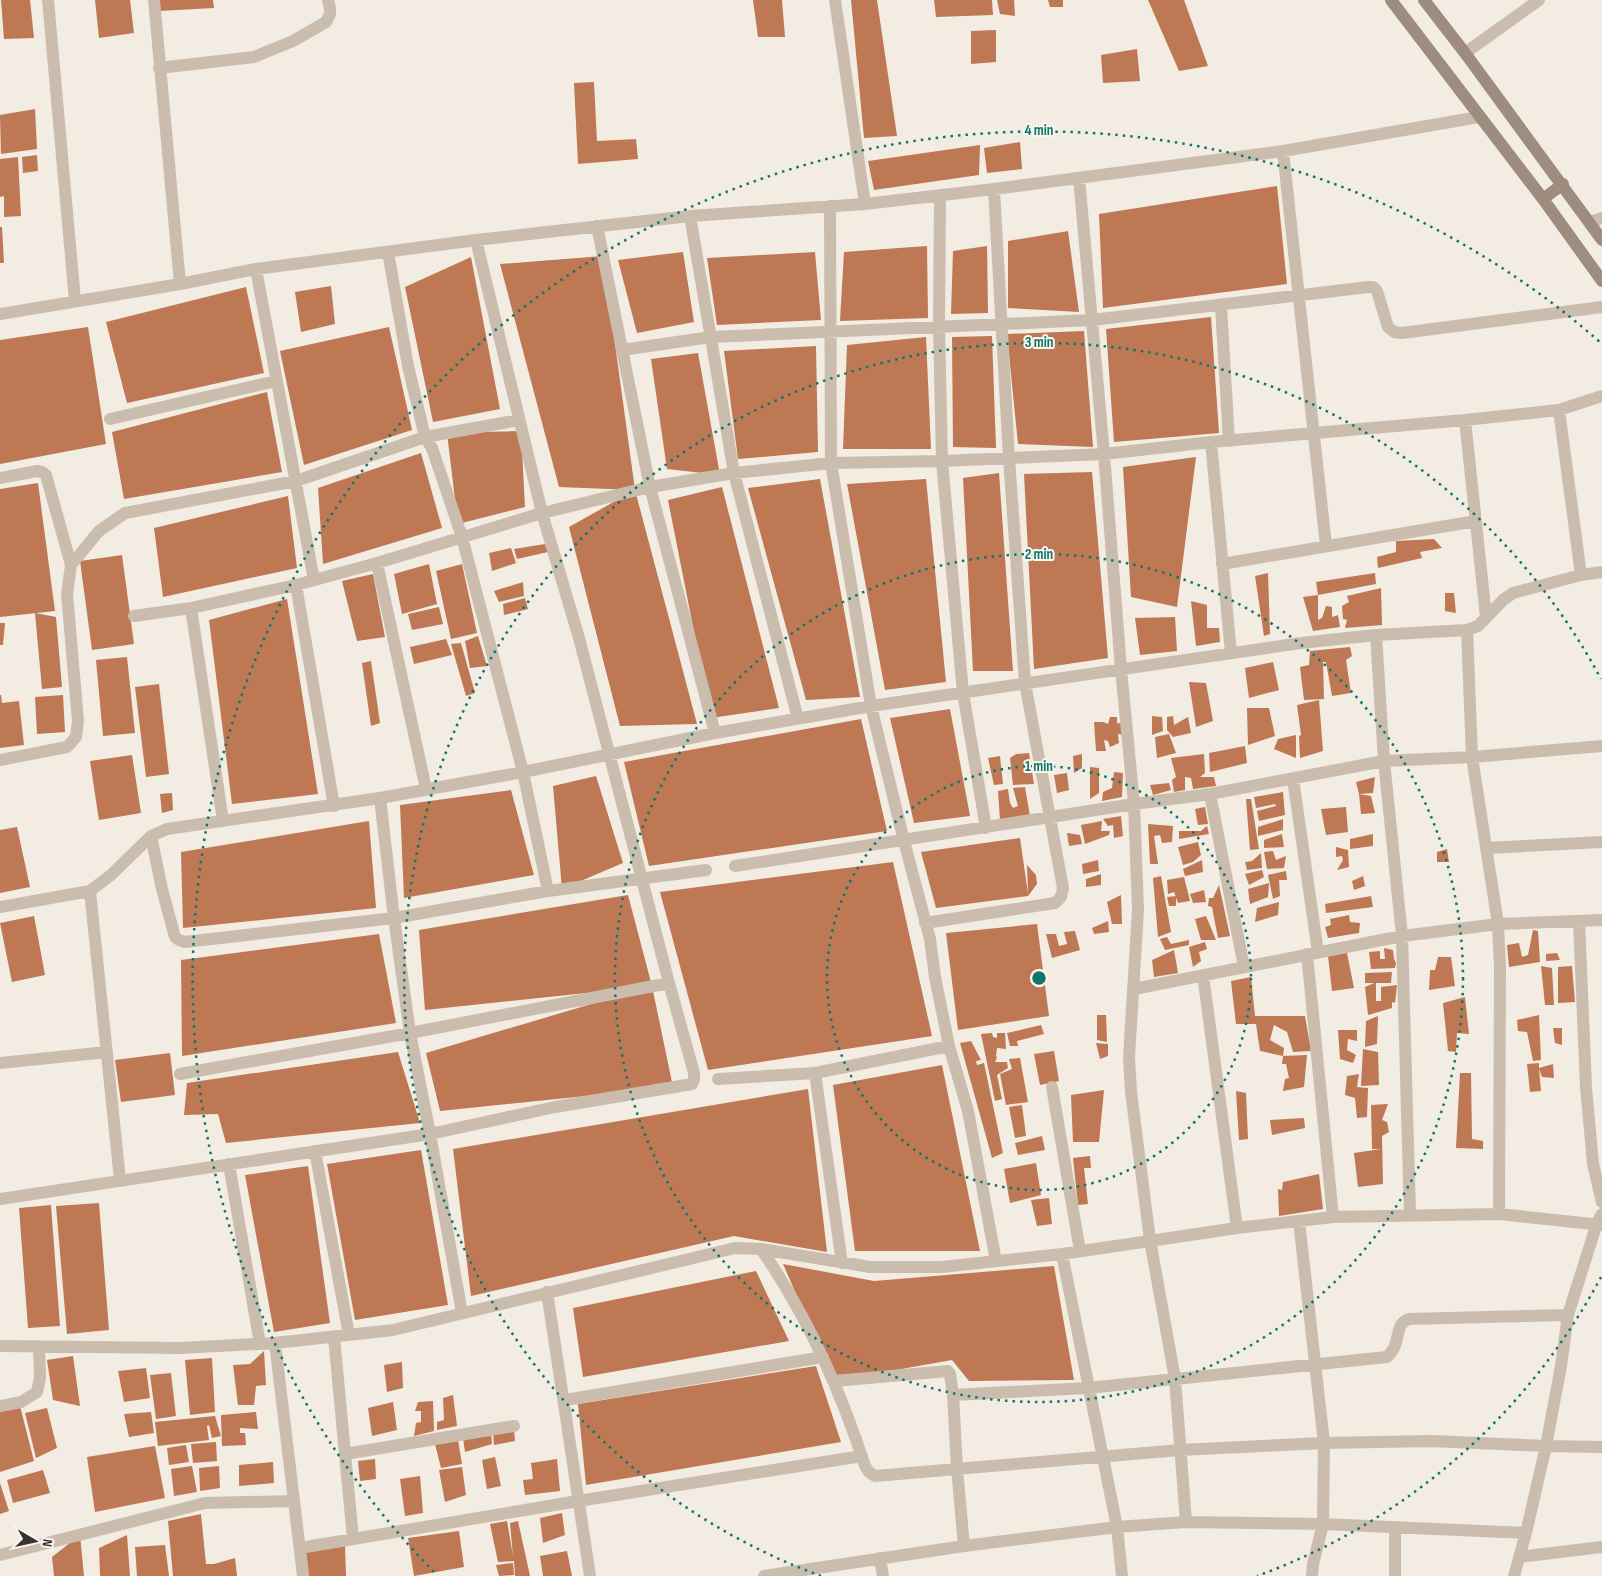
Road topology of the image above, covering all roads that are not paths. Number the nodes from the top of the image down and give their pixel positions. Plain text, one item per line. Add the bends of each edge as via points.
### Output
1 (48, 0) edge
2 (154, 0) edge
3 (328, 0) edge
4 (836, 0) edge
5 (1391, 0) edge
6 (1424, 0) edge
7 (1540, 0) edge
8 (1465, 53) junction
9 (159, 68) junction
10 (1480, 117) junction
11 (1283, 151) junction
12 (1079, 178) junction
13 (1563, 184) junction
14 (994, 189) junction
15 (940, 195) junction
16 (1543, 199) junction
17 (865, 204) junction
18 (830, 206) junction
19 (690, 216) junction
20 (1602, 218) edge
21 (1590, 222) junction
22 (597, 226) junction
23 (476, 240) junction
24 (1602, 240) edge
25 (388, 252) junction
26 (256, 269) junction
27 (1602, 281) edge
28 (180, 284) junction
29 (1300, 296) junction
30 (74, 301) junction
31 (1221, 306) junction
32 (1602, 307) edge
33 (0, 314) edge
34 (1092, 320) junction
35 (1001, 324) junction
36 (940, 326) junction
37 (830, 331) junction
38 (711, 337) junction
39 (622, 350) junction
40 (276, 381) junction
41 (1602, 396) edge
42 (1559, 410) junction
43 (110, 419) dead end
44 (519, 420) junction
45 (1465, 420) junction
46 (1315, 434) junction
47 (425, 437) junction
48 (1229, 441) junction
49 (1211, 442) junction
50 (1104, 454) junction
51 (1009, 458) junction
52 (942, 461) junction
53 (831, 463) junction
54 (734, 473) junction
55 (0, 478) edge
56 (296, 480) junction
57 (650, 487) junction
58 (542, 513) junction
59 (1476, 521) junction
60 (462, 537) junction
61 (1326, 546) junction
62 (377, 563) junction
63 (1222, 564) junction
64 (71, 565) junction
65 (1602, 572) edge
66 (1581, 575) junction
67 (314, 580) junction
68 (296, 585) junction
69 (190, 608) junction
70 (134, 616) dead end
71 (1486, 617) junction
72 (1467, 630) junction
73 (1376, 635) junction
74 (1231, 653) junction
75 (1121, 669) junction
76 (1025, 683) junction
77 (963, 693) junction
78 (871, 706) junction
79 (798, 719) junction
80 (715, 733) junction
81 (1602, 746) edge
82 (608, 754) junction
83 (1472, 757) junction
84 (0, 760) edge
85 (1384, 761) junction
86 (523, 772) junction
87 (1293, 779) junction
88 (426, 789) junction
89 (1210, 794) junction
90 (380, 798) junction
91 (1134, 804) junction
92 (334, 806) junction
93 (1050, 818) junction
94 (223, 821) junction
95 (986, 828) junction
96 (151, 836) junction
97 (904, 841) junction
98 (1602, 842) edge
99 (1486, 848) junction
100 (735, 866) dead end
101 (706, 870) dead end
102 (642, 878) junction
103 (90, 891) junction
104 (548, 891) junction
105 (0, 907) edge
106 (394, 918) junction
107 (1602, 920) edge
108 (1579, 921) junction
109 (925, 923) junction
110 (1498, 924) junction
111 (1402, 936) junction
112 (1313, 953) junction
113 (1244, 967) junction
114 (1203, 975) junction
115 (669, 983) junction
116 (1134, 989) junction
117 (410, 1033) junction
118 (949, 1046) junction
119 (106, 1052) junction
120 (0, 1063) edge
121 (815, 1073) junction
122 (180, 1074) dead end
123 (718, 1079) dead end
124 (1052, 1087) dead end
125 (430, 1134) junction
126 (315, 1151) junction
127 (229, 1164) junction
128 (120, 1180) junction
129 (0, 1199) edge
130 (1602, 1202) edge
131 (1500, 1214) junction
132 (1410, 1215) junction
133 (1333, 1218) junction
134 (1299, 1221) junction
135 (1600, 1221) edge
136 (1237, 1228) junction
137 (1150, 1240) junction
138 (761, 1249) junction
139 (1080, 1251) junction
140 (1062, 1254) junction
141 (996, 1261) junction
142 (842, 1263) junction
143 (547, 1292) junction
144 (462, 1313) junction
145 (1568, 1315) junction
146 (349, 1336) junction
147 (334, 1337) junction
148 (275, 1343) junction
149 (260, 1344) junction
150 (0, 1346) edge
151 (39, 1346) junction
152 (822, 1357) junction
153 (1314, 1365) junction
154 (1175, 1379) junction
155 (834, 1381) junction
156 (1088, 1388) junction
157 (953, 1395) junction
158 (564, 1400) junction
159 (0, 1406) edge
160 (514, 1426) dead end
161 (1324, 1443) junction
162 (1546, 1446) junction
163 (1602, 1447) edge
164 (1180, 1450) junction
165 (345, 1454) junction
166 (862, 1456) junction
167 (1102, 1456) junction
168 (957, 1468) junction
169 (294, 1501) junction
170 (578, 1501) junction
171 (1186, 1522) junction
172 (1323, 1524) junction
173 (1117, 1527) junction
174 (1395, 1527) junction
175 (1526, 1533) junction
176 (353, 1539) junction
177 (964, 1546) junction
178 (1602, 1547) edge
179 (300, 1548) junction
180 (0, 1555) edge
181 (1519, 1557) junction
182 (880, 1558) junction
183 (303, 1576) edge
184 (590, 1576) edge
185 (764, 1576) edge
186 (883, 1576) edge
187 (1122, 1576) edge
188 (1312, 1576) edge
189 (1395, 1576) edge
190 (1514, 1576) edge

1 - 30 street
2 - 9 street
3 - 9 street via 330,14 326,22 254,57
4 - 17 street
5 - 10 main road
6 - 8 main road
7 - 8 street
8 - 13 main road
9 - 28 street
10 - 11 street
10 - 16 main road
11 - 12 street
11 - 29 street
12 - 14 street
12 - 34 street
13 - 16 main road
13 - 21 main road
14 - 15 street
14 - 35 street
15 - 17 street
15 - 36 street
16 - 27 main road
17 - 18 street
18 - 19 street
18 - 37 street
19 - 22 street
19 - 38 street
20 - 21 street
21 - 24 main road
22 - 23 street
22 - 39 street
23 - 25 street
23 - 44 street
25 - 26 street
25 - 47 street via 408,366
26 - 28 street
26 - 40 street
28 - 30 street
29 - 31 street
29 - 32 street via 1373,288 1388,327 1402,333
29 - 46 street
30 - 33 street
31 - 34 street
31 - 48 street
34 - 35 street
34 - 50 street
35 - 36 street
35 - 51 street
36 - 37 street
36 - 52 street
37 - 38 street
37 - 53 street
38 - 39 street
38 - 54 street
39 - 57 street
40 - 43 street
40 - 56 street
41 - 42 street
42 - 45 street
42 - 66 street
44 - 47 street
44 - 58 street
45 - 46 street
45 - 59 street
46 - 48 street
46 - 61 street
47 - 56 street
47 - 60 street via 432,448
48 - 49 street
49 - 50 street
49 - 63 street
50 - 51 street
50 - 75 street
51 - 52 street
51 - 76 street
52 - 53 street
52 - 77 street
53 - 54 street
53 - 78 street
54 - 57 street
54 - 79 street
55 - 64 street via 37,471 46,476
56 - 64 street via 125,513 99,531
56 - 67 street
57 - 58 street
57 - 80 street
58 - 60 street
58 - 82 street via 579,638
59 - 61 street
59 - 71 street
60 - 62 street
60 - 86 street
61 - 63 street
62 - 67 street
62 - 88 street
63 - 74 street
64 - 84 street via 67,594 78,721 76,736 67,746
65 - 66 street
66 - 71 street via 1513,593
67 - 68 street
68 - 69 street
68 - 92 street
69 - 70 street
69 - 94 street
71 - 72 street via 1478,626
72 - 73 street
72 - 83 street
73 - 74 street
73 - 85 street
74 - 75 street
75 - 76 street
75 - 91 street
76 - 77 street
76 - 93 street
77 - 78 street
77 - 95 street
78 - 79 street
78 - 97 street
79 - 80 street
80 - 82 street
81 - 83 street
82 - 86 street
82 - 102 street
83 - 85 street
83 - 99 street
85 - 87 street
85 - 111 street
86 - 88 street
86 - 104 street
87 - 89 street
87 - 112 street
88 - 90 street
89 - 91 street
89 - 113 street
90 - 92 street
90 - 106 street
91 - 93 street
91 - 116 street via 1138,910
92 - 94 street
93 - 95 street
93 - 109 street via 1063,888 1055,903
94 - 96 street via 167,829
95 - 97 street
96 - 103 street via 111,876
96 - 106 street via 162,889 175,937 179,940 185,942
97 - 100 street
97 - 109 street
98 - 99 street
99 - 110 street
101 - 102 street
102 - 104 street
102 - 115 street
103 - 105 street
103 - 119 street
104 - 106 street
106 - 117 street
107 - 108 street
108 - 110 street
108 - 130 street via 1587,1097 1593,1164
109 - 118 street
110 - 111 street
110 - 131 street
111 - 112 street
111 - 132 street
112 - 113 street
112 - 133 street
113 - 114 street
114 - 116 street
114 - 136 street
115 - 117 street
115 - 125 street via 694,1073 692,1084 555,1107
116 - 137 street via 1130,1092
117 - 122 street
117 - 125 street
118 - 121 street
118 - 141 street via 968,1111
119 - 120 street
119 - 128 street
121 - 123 street
121 - 142 street
124 - 139 street
125 - 126 street
125 - 144 street
126 - 127 street
126 - 146 street
127 - 128 street
127 - 149 street
128 - 129 street
131 - 132 street
131 - 135 street
132 - 133 street
133 - 134 street
134 - 136 street
134 - 153 street
135 - 145 street
136 - 137 street
137 - 139 street
137 - 154 street
138 - 142 street
138 - 143 street via 735,1248
138 - 152 street via 782,1280
139 - 140 street
140 - 141 street
140 - 156 street
141 - 142 street via 942,1267 870,1267
143 - 144 street
143 - 158 street
144 - 146 street via 393,1330
145 - 153 street via 1409,1319 1399,1327 1396,1346 1387,1358
145 - 162 street
146 - 147 street
147 - 148 street
147 - 165 street
148 - 149 street
148 - 169 street
149 - 151 street via 180,1348
150 - 151 street
151 - 159 street via 37,1392 21,1402
152 - 155 street
152 - 158 street
153 - 154 street
153 - 161 street
154 - 156 street
154 - 164 street
155 - 157 street via 944,1370 950,1374
155 - 166 street
156 - 157 street
156 - 167 street
157 - 168 street
158 - 170 street
160 - 165 street
161 - 162 street via 1432,1441
161 - 164 street
161 - 172 street
162 - 163 street
162 - 175 street
164 - 167 street
164 - 171 street
165 - 176 street
166 - 168 street via 869,1472 875,1476
166 - 170 street
167 - 168 street
167 - 173 street
168 - 177 street
169 - 179 street
169 - 180 street via 205,1503
170 - 176 street
170 - 184 street
171 - 172 street
171 - 173 street
172 - 174 street
172 - 188 street
173 - 177 street
173 - 187 street
174 - 175 street
174 - 189 street
175 - 181 street
176 - 179 street
177 - 182 street
178 - 181 street
179 - 183 street
181 - 190 street
182 - 185 street
182 - 186 street

